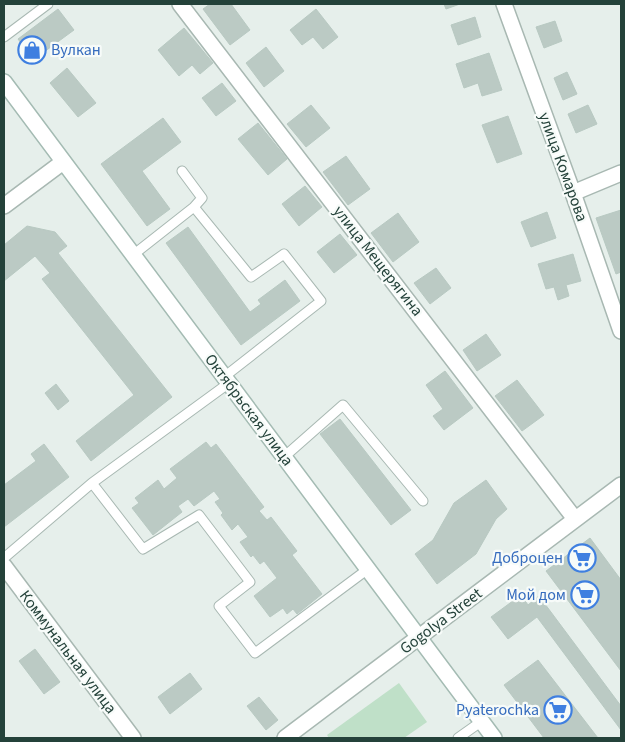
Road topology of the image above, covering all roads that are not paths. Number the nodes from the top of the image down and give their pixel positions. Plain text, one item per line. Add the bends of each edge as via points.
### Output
1 (48, 4) edge
2 (180, 4) edge
3 (504, 4) edge
4 (4, 37) edge
5 (4, 82) edge
6 (63, 162) junction
7 (182, 171) dead end
8 (621, 173) edge
9 (573, 193) junction
10 (4, 206) edge
11 (194, 207) junction
12 (133, 255) junction
13 (621, 331) edge
14 (226, 380) junction
15 (284, 457) junction
16 (92, 483) junction
17 (621, 485) edge
18 (423, 501) dead end
19 (575, 519) junction
20 (4, 558) edge
21 (4, 566) edge
22 (368, 569) junction
23 (419, 637) junction
24 (482, 722) junction
25 (132, 738) edge
26 (285, 738) edge
27 (458, 738) edge
28 (494, 738) edge

1 - 4 lane
2 - 19 street, улица Мещерягина
3 - 9 street, улица Комарова
5 - 6 street, Октябрьская улица
6 - 10 street
6 - 12 street, Октябрьская улица
7 - 11 lane via 202,198
8 - 9 street
9 - 13 street, улица Комарова
11 - 12 lane
11 - 14 lane via 251,277 284,254 321,301
12 - 14 street, Октябрьская улица
14 - 15 street, Октябрьская улица
14 - 16 lane
15 - 18 lane via 343,405
15 - 22 street, Октябрьская улица
16 - 20 lane
16 - 22 lane via 144,550 199,515 250,582 219,606 255,653
17 - 19 street, Gogolya Street
19 - 23 street, Gogolya Street
21 - 25 street, Коммунальная улица
22 - 23 street, Октябрьская улица
23 - 24 street, Октябрьская улица
23 - 26 street, Gogolya Street
24 - 27 lane
24 - 28 street, Октябрьская улица

